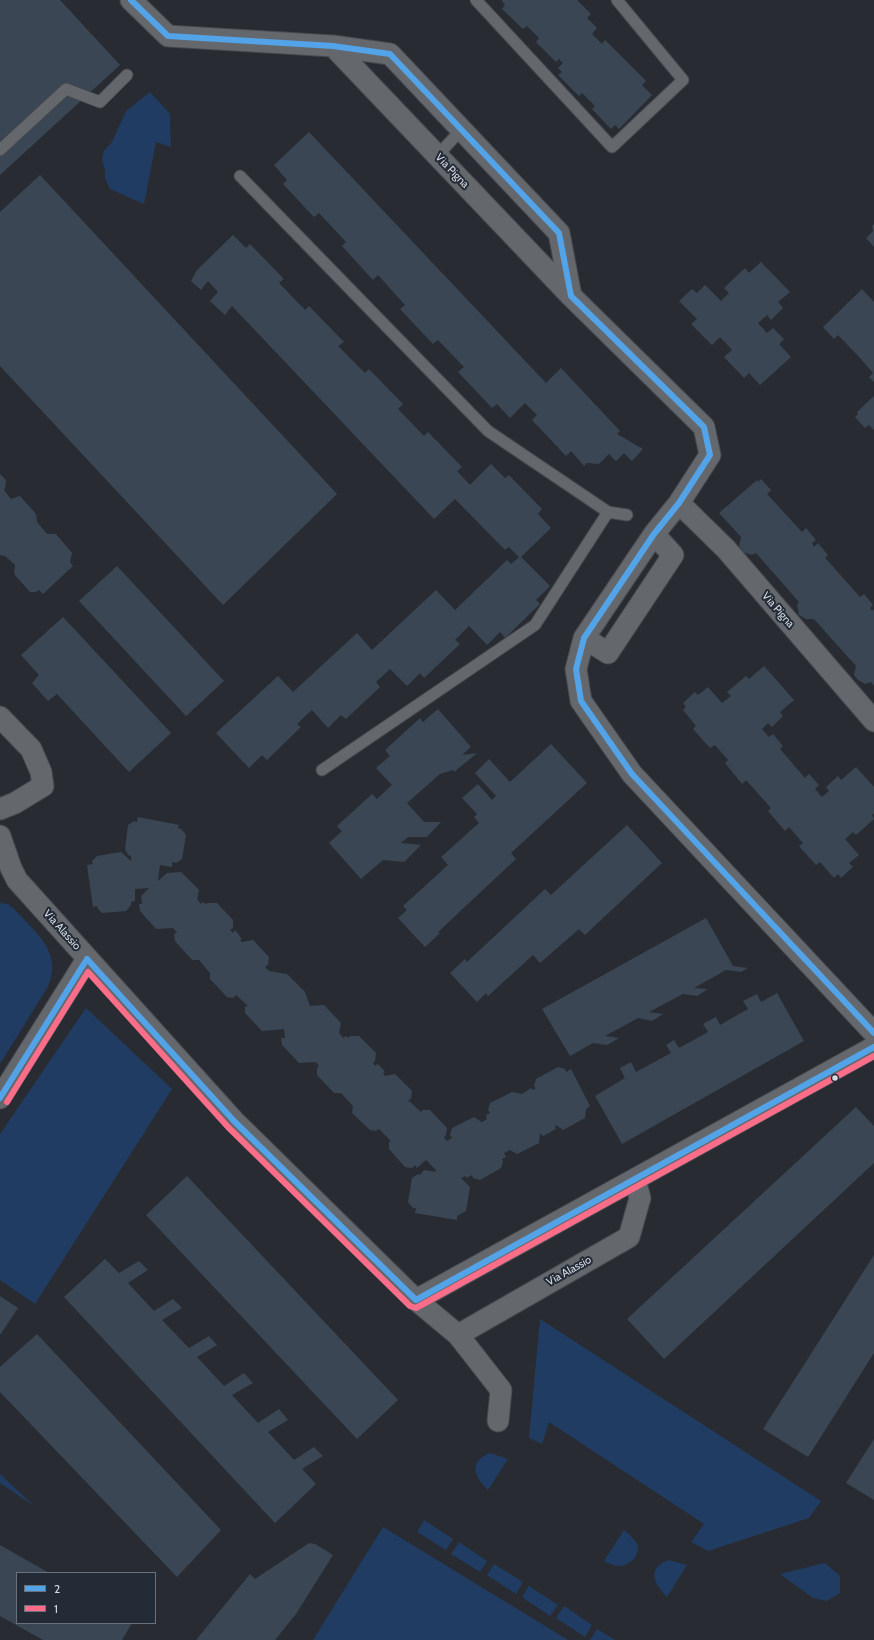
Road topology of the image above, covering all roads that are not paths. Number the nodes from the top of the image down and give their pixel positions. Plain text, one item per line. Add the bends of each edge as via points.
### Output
1 (131, 0) edge
2 (476, 0) edge
3 (617, 0) edge
4 (333, 46) junction
5 (128, 75) dead end
6 (462, 129) junction
7 (0, 150) edge
8 (437, 156) junction
9 (240, 176) dead end
10 (571, 296) junction
11 (679, 503) junction
12 (608, 512) junction
13 (627, 515) dead end
14 (654, 534) junction
15 (584, 638) junction
16 (0, 716) edge
17 (874, 721) edge
18 (322, 770) dead end
19 (0, 809) edge
20 (0, 836) edge
21 (5, 873) edge
22 (87, 958) junction
23 (874, 1033) edge
24 (874, 1047) edge
25 (0, 1098) edge
26 (635, 1180) junction
27 (416, 1300) junction
28 (458, 1335) junction
29 (498, 1422) dead end

1 - 4 street via 168,36
2 - 3 lane via 612,147 683,80
4 - 6 street via 390,54
4 - 8 street, Via Pigna
5 - 7 lane via 100,102 66,89
6 - 8 lane
6 - 10 street via 559,233
8 - 10 street, Via Pigna
9 - 12 lane via 488,432
10 - 11 street, Via Pigna via 704,427 710,455
11 - 14 street, Via Pigna
11 - 17 street, Via Pigna via 726,549
12 - 13 lane
12 - 18 lane via 535,625
14 - 15 street, Via Pigna
14 - 15 street via 673,555 608,653
15 - 23 street, Via Pigna via 576,669 581,701 632,774
16 - 19 street via 31,749 41,772 43,786
20 - 21 street, Via Alassio
21 - 22 street, Via Alassio via 17,880
22 - 25 street
22 - 27 street, Via Alassio via 234,1121
24 - 26 street
26 - 27 street
26 - 28 street, Via Alassio via 640,1198 629,1237
27 - 28 street, Via Alassio
28 - 29 street, Via Alassio via 501,1390

